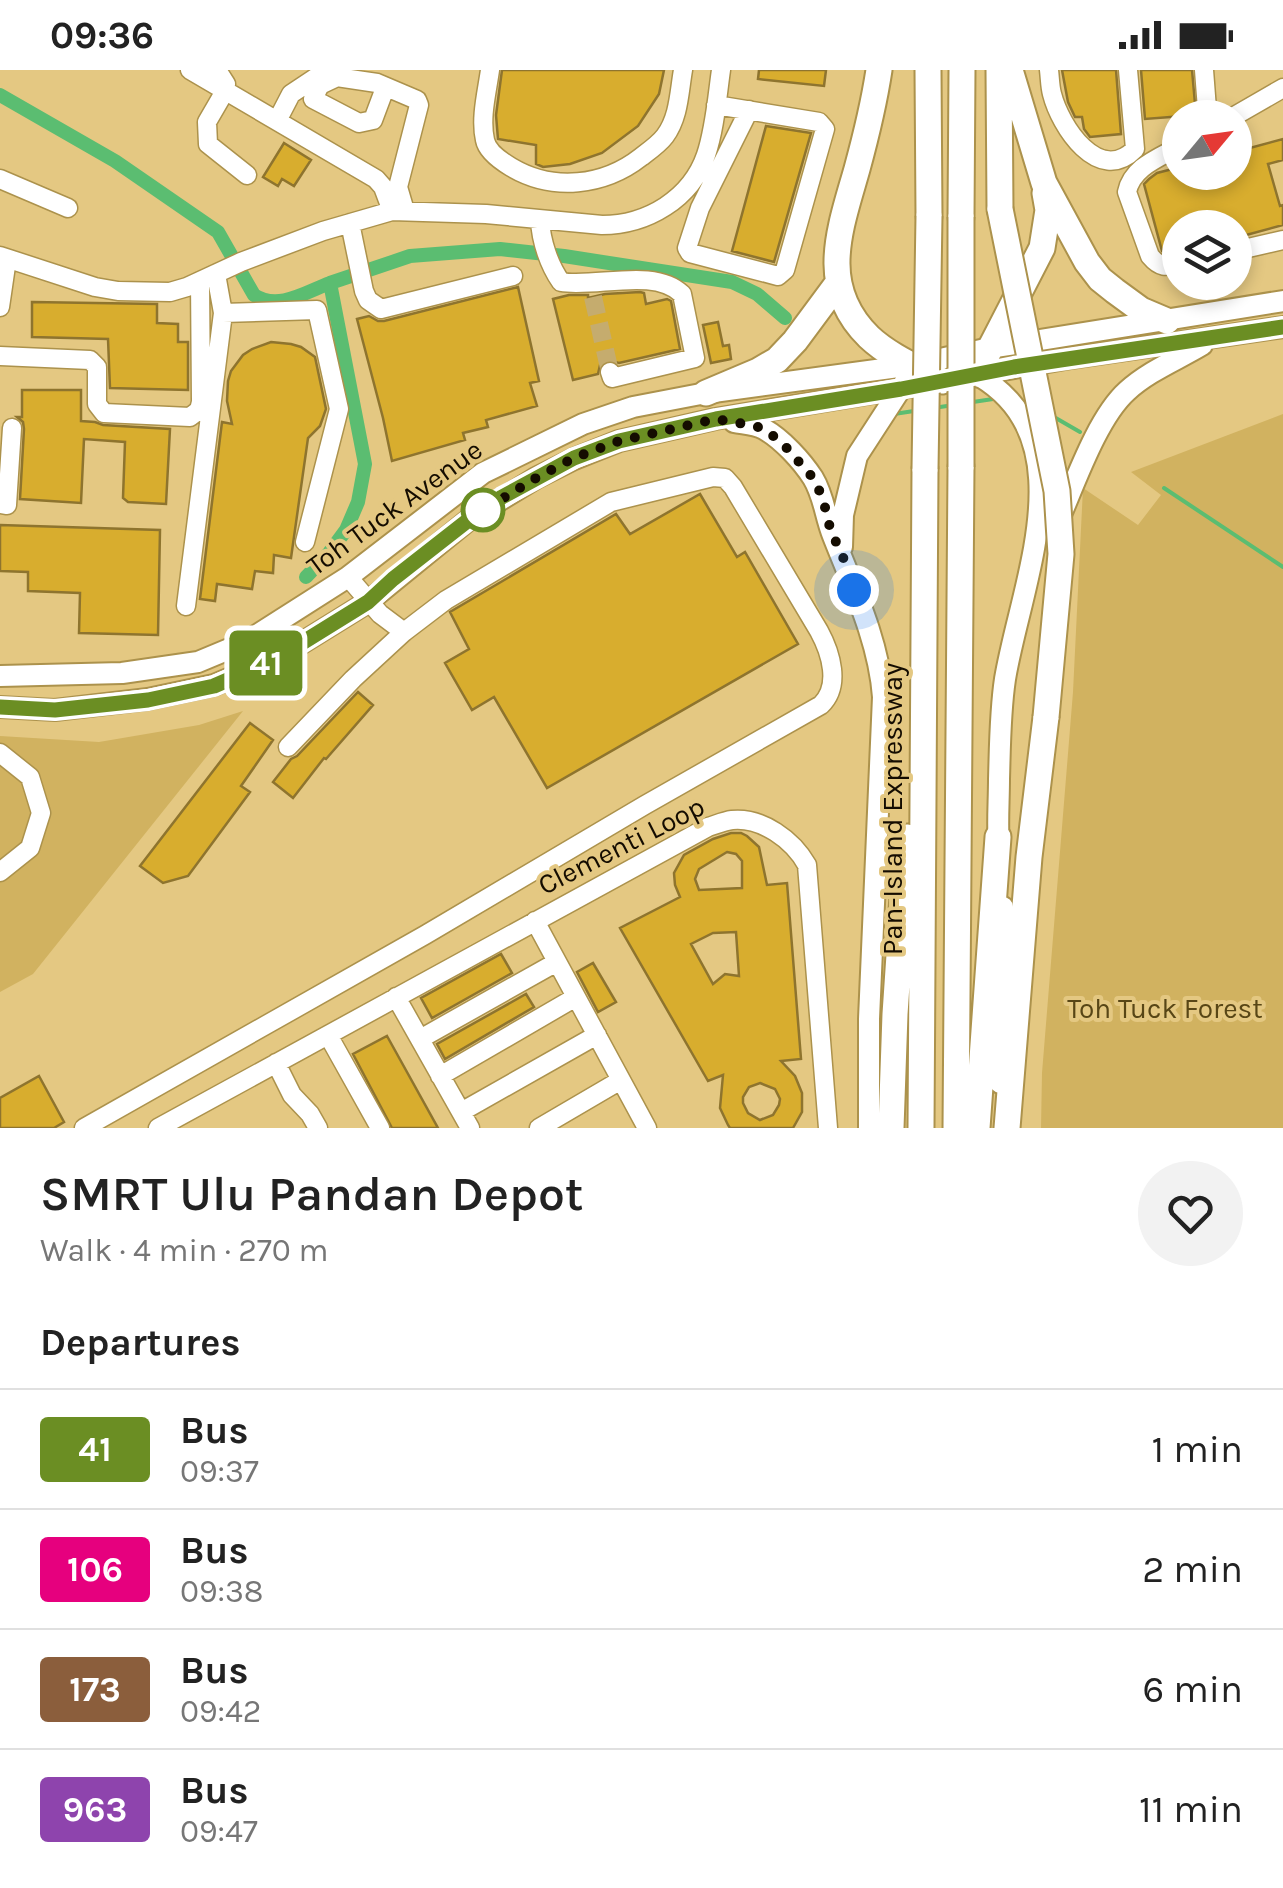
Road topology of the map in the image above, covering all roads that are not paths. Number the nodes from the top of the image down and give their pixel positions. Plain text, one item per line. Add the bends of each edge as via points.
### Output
1 (190, 70) edge
2 (217, 70) edge
3 (322, 70) edge
4 (490, 70) edge
5 (682, 70) edge
6 (721, 70) edge
7 (879, 70) edge
8 (928, 70) edge
9 (962, 70) edge
10 (998, 70) edge
11 (1010, 70) edge
12 (1049, 70) edge
13 (1128, 70) edge
14 (1204, 70) edge
15 (384, 88) dead end
16 (1283, 88) edge
17 (225, 91) junction
18 (1206, 100) edge
19 (716, 105) junction
20 (1252, 106) edge
21 (748, 110) junction
22 (277, 121) junction
23 (1162, 157) edge
24 (248, 175) dead end
25 (0, 180) edge
26 (1044, 182) junction
27 (68, 208) dead end
28 (398, 211) junction
29 (540, 220) junction
30 (350, 223) junction
31 (1283, 240) edge
32 (1252, 247) edge
33 (4, 258) edge
34 (1162, 266) edge
35 (214, 275) junction
36 (513, 276) dead end
37 (838, 283) junction
38 (1283, 301) edge
39 (0, 307) edge
40 (223, 313) junction
41 (1166, 321) junction
42 (1283, 328) edge
43 (1214, 338) junction
44 (990, 348) junction
45 (0, 356) edge
46 (913, 365) junction
47 (943, 370) junction
48 (610, 372) dead end
49 (977, 374) junction
50 (901, 389) junction
51 (706, 393) junction
52 (716, 419) junction
53 (12, 428) dead end
54 (0, 504) edge
55 (304, 542) dead end
56 (842, 554) junction
57 (348, 577) junction
58 (1027, 592) junction
59 (368, 602) junction
60 (186, 606) dead end
61 (404, 632) junction
62 (0, 676) edge
63 (0, 707) edge
64 (288, 748) dead end
65 (0, 753) edge
66 (923, 759) junction
67 (998, 837) junction
68 (0, 872) edge
69 (534, 921) junction
70 (557, 962) junction
71 (396, 997) junction
72 (576, 998) junction
73 (328, 1035) junction
74 (597, 1035) junction
75 (420, 1039) junction
76 (276, 1063) junction
77 (440, 1076) junction
78 (621, 1080) junction
79 (466, 1120) edge
80 (643, 1126) edge
81 (84, 1128) edge
82 (158, 1128) edge
83 (318, 1128) edge
84 (380, 1128) edge
85 (539, 1128) edge
86 (828, 1128) edge
87 (869, 1128) edge
88 (892, 1128) edge
89 (921, 1128) edge
90 (956, 1128) edge
91 (977, 1128) edge
92 (998, 1128) edge
93 (1007, 1128) edge

1 - 17 street
2 - 17 street
3 - 22 street via 290,94
4 - 5 street via 484,118 490,150 536,179 572,183 630,166 664,138 676,117
6 - 19 street
7 - 37 highway via 838,235
8 - 66 highway, Pan-Island Expressway, bridge
9 - 90 highway, bridge
10 - 93 highway, bridge via 1000,209 1056,491 1060,554
11 - 26 highway
12 - 13 street via 1052,96 1075,141 1092,156 1112,160 1135,149
14 - 18 street
15 - 28 street via 419,106
16 - 20 street
17 - 22 street
17 - 24 street via 207,122 208,144
19 - 21 street
19 - 29 street via 705,158 692,182 660,210 619,225
21 - 21 street via 819,122 825,129 778,276 690,253 686,244
22 - 28 street via 376,179
23 - 34 street via 1133,176 1127,192 1150,256
25 - 27 street
26 - 41 highway via 1100,278
26 - 44 highway via 1042,248
28 - 29 street
28 - 30 street
29 - 48 street via 561,282 591,290 648,280 682,294 695,358 612,378
30 - 35 street
30 - 36 street via 368,300 380,309
31 - 32 street
33 - 35 street via 118,291 170,292
33 - 39 street
35 - 40 street
35 - 45 street via 202,402 190,417 104,413 90,360
37 - 46 highway via 867,335
37 - 51 highway via 777,360
38 - 41 main road
40 - 55 street via 316,310 339,409
40 - 60 street
41 - 44 main road
42 - 43 main road
43 - 49 main road
43 - 58 main road via 1154,371 1118,401
44 - 47 main road
44 - 49 highway
46 - 47 highway
46 - 50 main road
46 - 51 main road, Toh Tuck Avenue
47 - 49 main road
47 - 50 main road, Toh Tuck Avenue
49 - 58 main road via 1014,405 1033,443 1039,523
50 - 52 main road, Toh Tuck Avenue
50 - 56 main road via 858,456 843,515
51 - 57 main road, Toh Tuck Avenue via 618,412 513,457
52 - 56 main road via 766,430 803,465
52 - 59 main road, Toh Tuck Avenue via 574,458 471,518
53 - 54 street via 7,505
56 - 87 main road via 876,652 883,697
57 - 59 street
57 - 62 main road, Toh Tuck Avenue via 246,642 198,662 122,673
58 - 67 main road via 1004,686
59 - 61 street
59 - 63 main road, Toh Tuck Avenue via 276,659 214,686 55,710
61 - 64 street
61 - 81 street via 611,502 719,476 733,487 819,631 833,686 821,705
65 - 68 street via 30,777 41,813 30,848
66 - 88 highway via 908,828
66 - 89 highway, Pan-Island Expressway
67 - 91 highway
67 - 92 main road via 1004,957
69 - 70 street
69 - 71 street, Clementi Loop
69 - 86 street, Clementi Loop via 708,828 732,820 772,828 807,864
70 - 72 street
70 - 75 street
71 - 73 street, Clementi Loop
71 - 75 street
72 - 74 street
72 - 77 street
73 - 76 street, Clementi Loop
73 - 84 street
74 - 78 street
74 - 79 street
75 - 77 street
76 - 82 street, Clementi Loop
76 - 83 street
77 - 79 street
78 - 80 street
78 - 85 street

